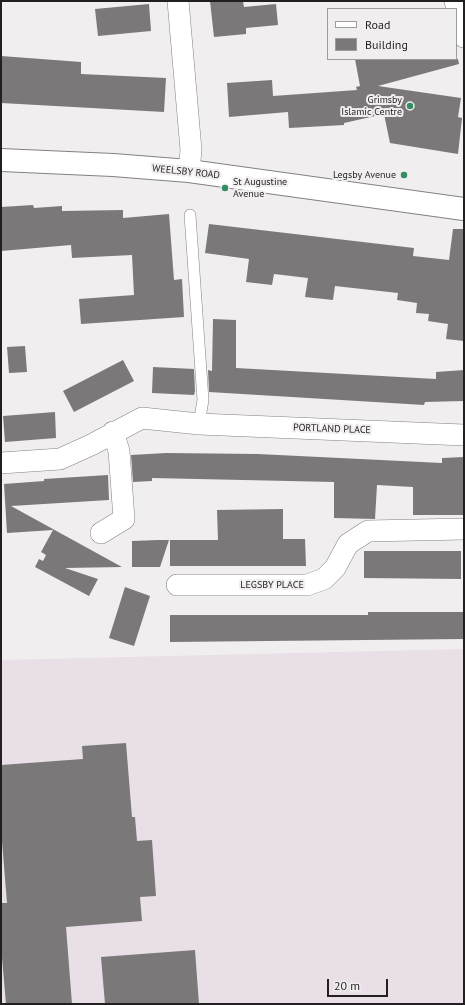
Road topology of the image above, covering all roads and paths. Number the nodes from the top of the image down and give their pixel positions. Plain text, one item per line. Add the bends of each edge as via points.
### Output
1 (178, 1) edge
2 (457, 9) edge
3 (464, 37) edge
4 (1, 160) edge
5 (189, 171) junction
6 (464, 209) edge
7 (190, 215) dead end
8 (199, 424) junction
9 (113, 432) junction
10 (464, 435) edge
11 (1, 463) edge
12 (464, 529) edge
13 (101, 532) dead end
14 (177, 585) dead end

1 - 5 street via 191,150
2 - 3 street
4 - 5 highway, WEELSBY ROAD
5 - 6 highway, WEELSBY ROAD
7 - 8 lane via 202,400
8 - 9 street, PORTLAND PLACE via 142,418
8 - 10 street, PORTLAND PLACE
9 - 11 street, PORTLAND PLACE via 92,445 60,458
9 - 13 street via 119,451 124,518
12 - 14 street, LEGSBY PLACE via 368,531 348,544 334,568 324,579 307,585

